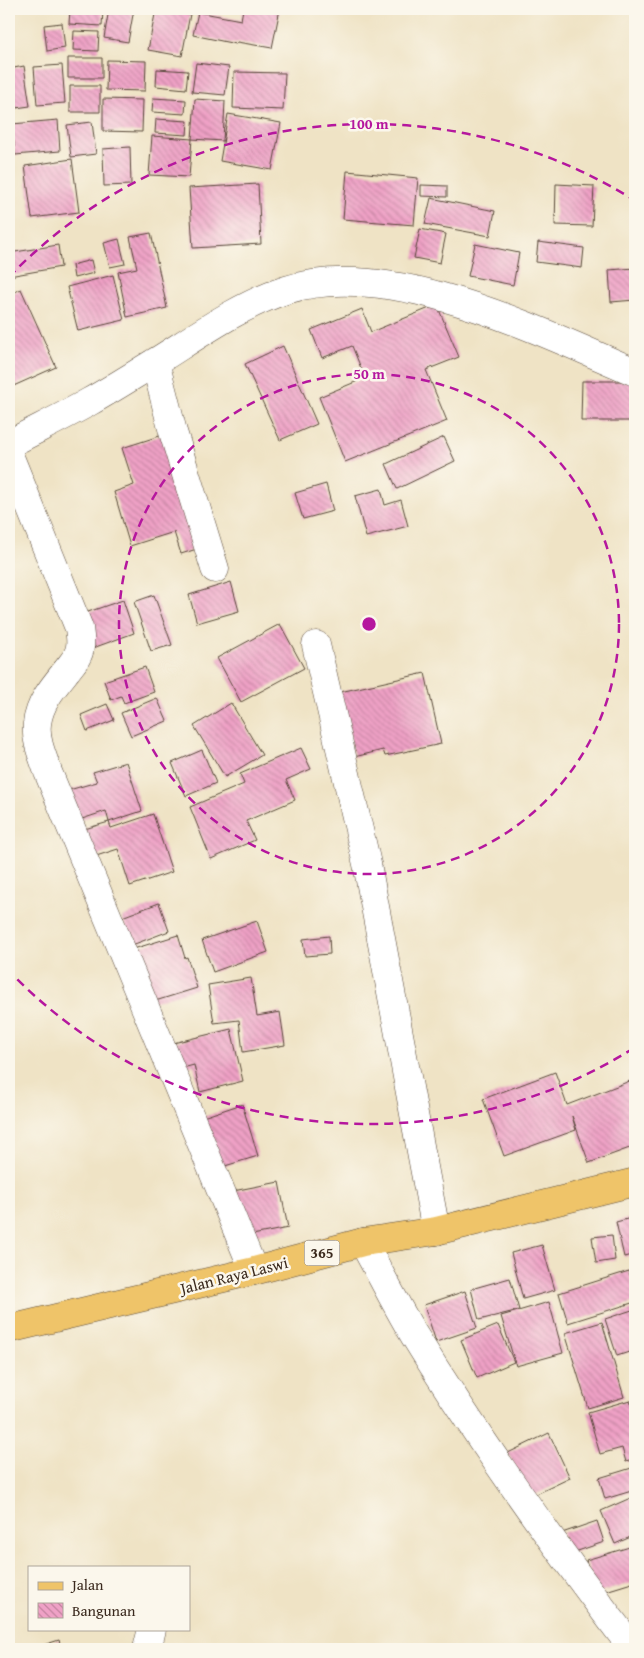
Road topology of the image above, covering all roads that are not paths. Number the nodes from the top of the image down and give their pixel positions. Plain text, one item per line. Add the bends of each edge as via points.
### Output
1 (155, 362) junction
2 (635, 372) edge
3 (9, 444) edge
4 (9, 455) edge
5 (215, 569) dead end
6 (316, 645) dead end
7 (635, 1182) edge
8 (436, 1231) junction
9 (363, 1242) junction
10 (254, 1271) junction
11 (9, 1329) edge
12 (152, 1630) edge
13 (147, 1649) edge
14 (633, 1649) edge

1 - 2 street via 240,310 286,290 327,282 366,282 419,291 476,307
1 - 3 street via 90,402
1 - 5 street
4 - 10 street via 80,636 76,659 53,687 39,714 37,733 40,748
6 - 8 street via 367,864
7 - 8 main road, Jalan Raya Laswi / 365
8 - 9 main road, Jalan Raya Laswi / 365
9 - 10 main road, Jalan Raya Laswi / 365
9 - 14 street via 414,1334 472,1426
10 - 11 main road, Jalan Raya Laswi / 365
12 - 13 street

